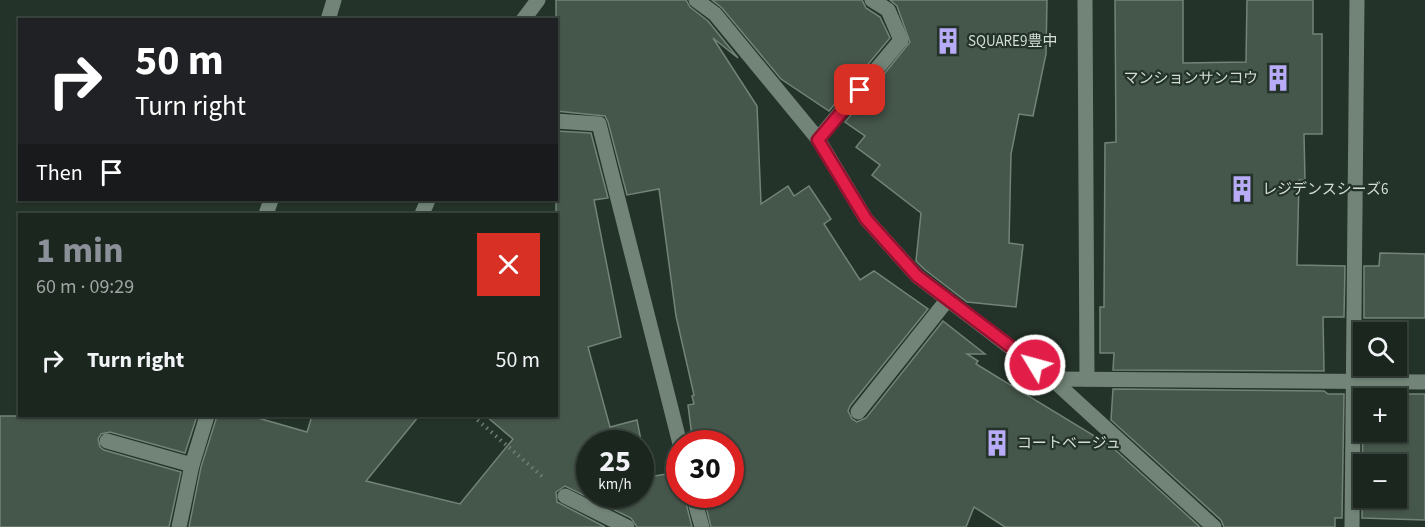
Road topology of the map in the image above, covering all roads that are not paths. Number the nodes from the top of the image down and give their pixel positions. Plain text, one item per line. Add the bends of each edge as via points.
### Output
1 (334, 0) edge
2 (538, 0) edge
3 (696, 0) edge
4 (872, 0) edge
5 (1085, 0) edge
6 (1357, 0) edge
7 (329, 18) edge
8 (525, 18) edge
9 (558, 121) edge
10 (818, 140) junction
11 (948, 299) junction
12 (1052, 379) junction
13 (1087, 379) junction
14 (1354, 381) junction
15 (1425, 382) edge
16 (858, 412) dead end
17 (207, 417) edge
18 (676, 430) edge
19 (107, 441) dead end
20 (192, 465) junction
21 (565, 496) road end
22 (697, 508) edge
23 (179, 527) edge
24 (627, 527) edge
25 (702, 527) edge
26 (1214, 527) edge
27 (1352, 527) edge

1 - 7 street
2 - 8 street
3 - 10 street via 715,14
4 - 10 street via 888,10 902,40
5 - 13 street
6 - 14 street
9 - 18 street via 600,124
10 - 11 street via 866,219 917,276
11 - 12 street
11 - 16 street
12 - 13 street
12 - 26 street
13 - 14 street
14 - 15 street
14 - 27 street
17 - 20 street
19 - 20 street
20 - 23 street
21 - 24 street
22 - 25 street

